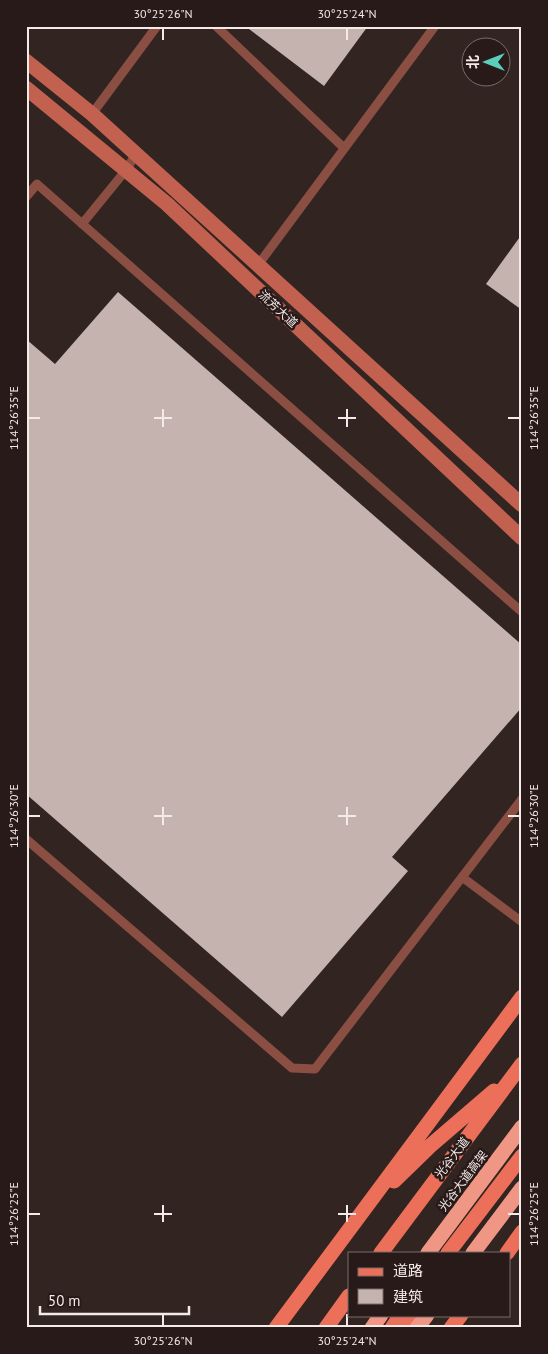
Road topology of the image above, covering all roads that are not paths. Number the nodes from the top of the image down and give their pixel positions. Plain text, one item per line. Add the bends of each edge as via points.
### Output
1 (157, 26) edge
2 (216, 26) edge
3 (435, 26) edge
4 (26, 61) edge
5 (26, 88) edge
6 (92, 114) junction
7 (344, 148) junction
8 (136, 154) junction
9 (126, 170) junction
10 (26, 197) edge
11 (82, 224) junction
12 (258, 265) junction
13 (522, 505) edge
14 (522, 538) edge
15 (522, 612) edge
16 (522, 799) edge
17 (26, 839) edge
18 (462, 877) junction
19 (522, 922) edge
20 (522, 996) edge
21 (519, 1068) edge
22 (522, 1127) edge
23 (522, 1156) edge
24 (522, 1188) edge
25 (360, 1214) junction
26 (522, 1232) edge
27 (382, 1252) edge
28 (429, 1252) edge
29 (449, 1252) edge
30 (474, 1252) edge
31 (508, 1252) edge
32 (348, 1297) edge
33 (380, 1316) edge
34 (400, 1316) edge
35 (415, 1316) edge
36 (426, 1316) edge
37 (460, 1316) edge
38 (276, 1328) edge
39 (326, 1328) edge
40 (372, 1328) edge
41 (392, 1328) edge
42 (409, 1328) edge
43 (417, 1328) edge
44 (452, 1328) edge

1 - 6 lane
2 - 7 lane
3 - 7 lane
4 - 6 main road, 流芳大道
5 - 9 main road, 流芳大道
6 - 8 main road, 流芳大道
7 - 12 lane
8 - 9 lane
8 - 12 main road, 流芳大道
9 - 11 lane
9 - 14 main road, 流芳大道 via 167,204
10 - 11 lane via 37,184
11 - 15 lane
12 - 13 main road, 流芳大道
16 - 18 lane
17 - 18 lane via 292,1068 315,1069
18 - 19 lane
20 - 25 main road
21 - 25 main road via 430,1146
21 - 27 main road, 光谷大道
22 - 28 highway, 光谷大道高架
23 - 29 main road
24 - 30 highway
25 - 38 main road
26 - 31 main road
32 - 39 main road
33 - 40 highway
34 - 41 main road
35 - 42 main road
36 - 43 highway
37 - 44 main road

